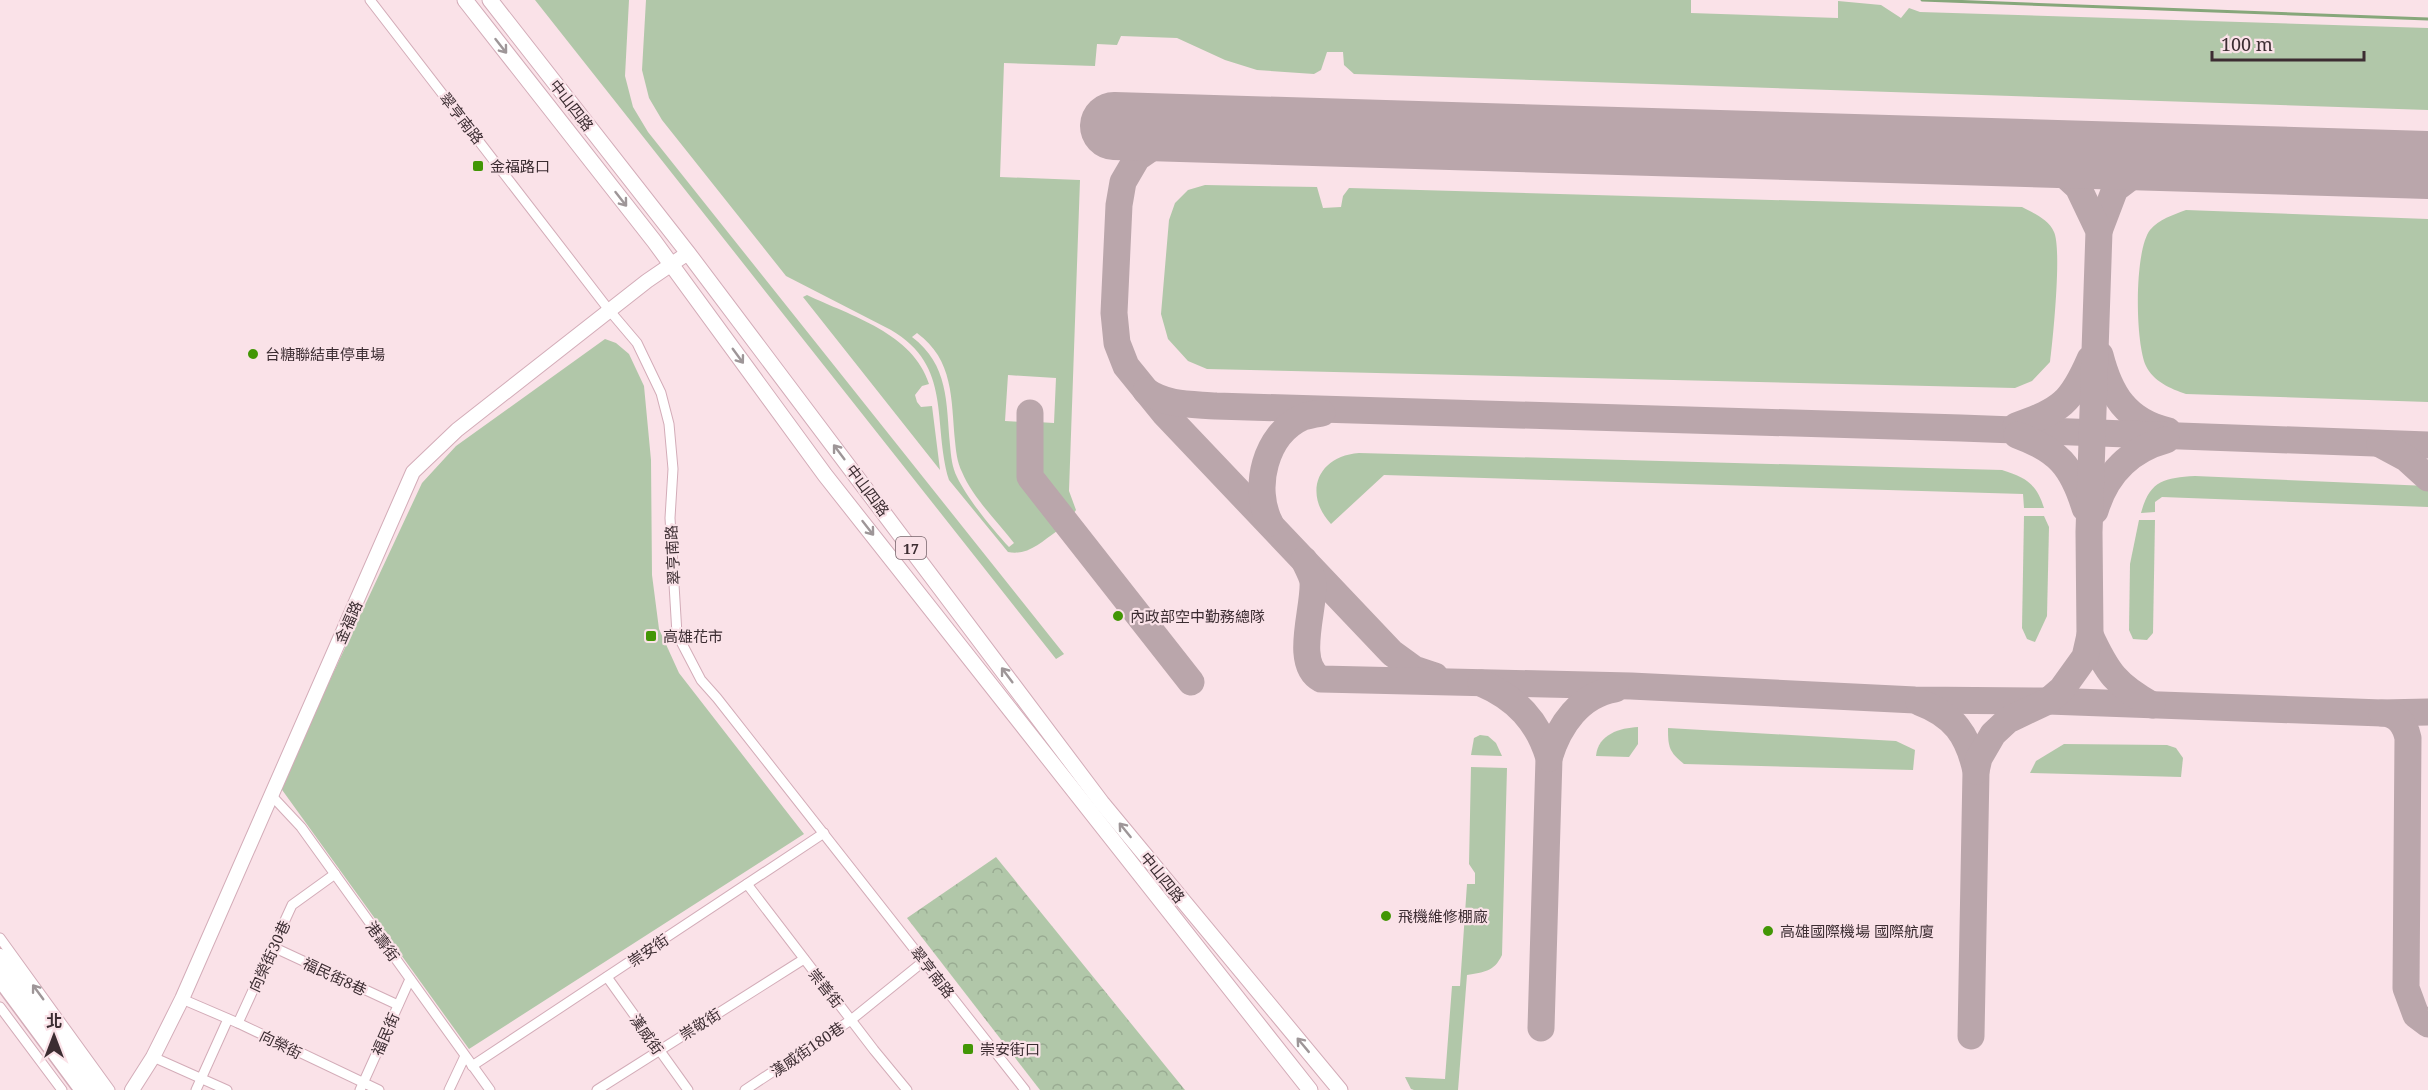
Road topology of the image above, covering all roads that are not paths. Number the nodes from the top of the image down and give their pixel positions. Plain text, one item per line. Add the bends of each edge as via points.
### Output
1 (370, 0) edge
2 (465, 0) edge
3 (490, 0) edge
4 (688, 253) junction
5 (671, 265) junction
6 (609, 310) junction
7 (272, 796) junction
8 (824, 833) junction
9 (335, 874) junction
10 (747, 884) junction
11 (0, 938) edge
12 (273, 947) junction
13 (0, 957) edge
14 (804, 959) junction
15 (924, 961) junction
16 (607, 977) junction
17 (0, 978) edge
18 (410, 979) junction
19 (182, 999) junction
20 (398, 1005) junction
21 (0, 1007) edge
22 (228, 1019) junction
23 (851, 1020) junction
24 (238, 1023) junction
25 (658, 1051) junction
26 (465, 1056) junction
27 (153, 1057) junction
28 (472, 1066) junction
29 (201, 1078) junction
30 (361, 1086) edge
31 (1020, 1088) edge
32 (62, 1090) edge
33 (83, 1090) edge
34 (98, 1090) edge
35 (110, 1090) edge
36 (132, 1090) edge
37 (196, 1090) edge
38 (226, 1090) edge
39 (379, 1090) edge
40 (449, 1090) edge
41 (490, 1090) edge
42 (597, 1090) edge
43 (688, 1090) edge
44 (745, 1090) edge
45 (905, 1090) edge
46 (1310, 1090) edge
47 (1340, 1090) edge

1 - 6 street, 翠亨南路
2 -> 5 main road, 中山四路 / 17
3 - 4 main road, 中山四路 / 17
4 - 5 street, 金福路
47 -> 4 main road, 中山四路 / 17 via 1102,803
5 - 6 street, 金福路
5 -> 46 main road, 中山四路 / 17 via 825,475
6 - 7 street, 金福路 via 457,430 413,472
6 - 8 street, 翠亨南路 via 637,343 661,393 669,424 677,634 701,680
7 - 9 street, 港壽街 via 301,827
7 - 19 street, 金福路
8 - 10 street, 崇安街
8 - 15 street, 翠亨南路
9 - 12 street, 向榮街30巷 via 292,905
9 - 18 street, 港壽街
10 - 14 street, 崇善街
10 - 16 street, 崇安街
35 -> 11 street
12 - 20 street, 福民街8巷
12 - 24 street, 向榮街30巷
13 - 34 highway
14 - 23 street, 崇善街
14 - 25 street, 崇敬街
15 - 23 street, 漢威街180巷
15 - 31 street, 翠亨南路
16 - 25 street, 漢威街
16 - 28 street, 崇安街
17 - 33 highway
18 - 20 street, 福民街
18 - 26 street, 港壽街
19 - 22 street, 向榮街
19 - 27 street, 金福路
20 - 30 street, 福民街
21 - 32 street
22 - 24 street, 向榮街
22 - 29 street
23 - 44 street, 漢威街180巷
23 - 45 street, 崇善街
24 - 30 street, 向榮街
25 - 42 street, 崇敬街
25 - 43 street, 漢威街
26 - 28 street, 港壽街
26 - 40 street
27 - 29 street
27 - 36 street, 金福路
28 - 41 street, 港壽街
29 - 37 street
29 - 38 street
30 - 39 street, 向榮街

